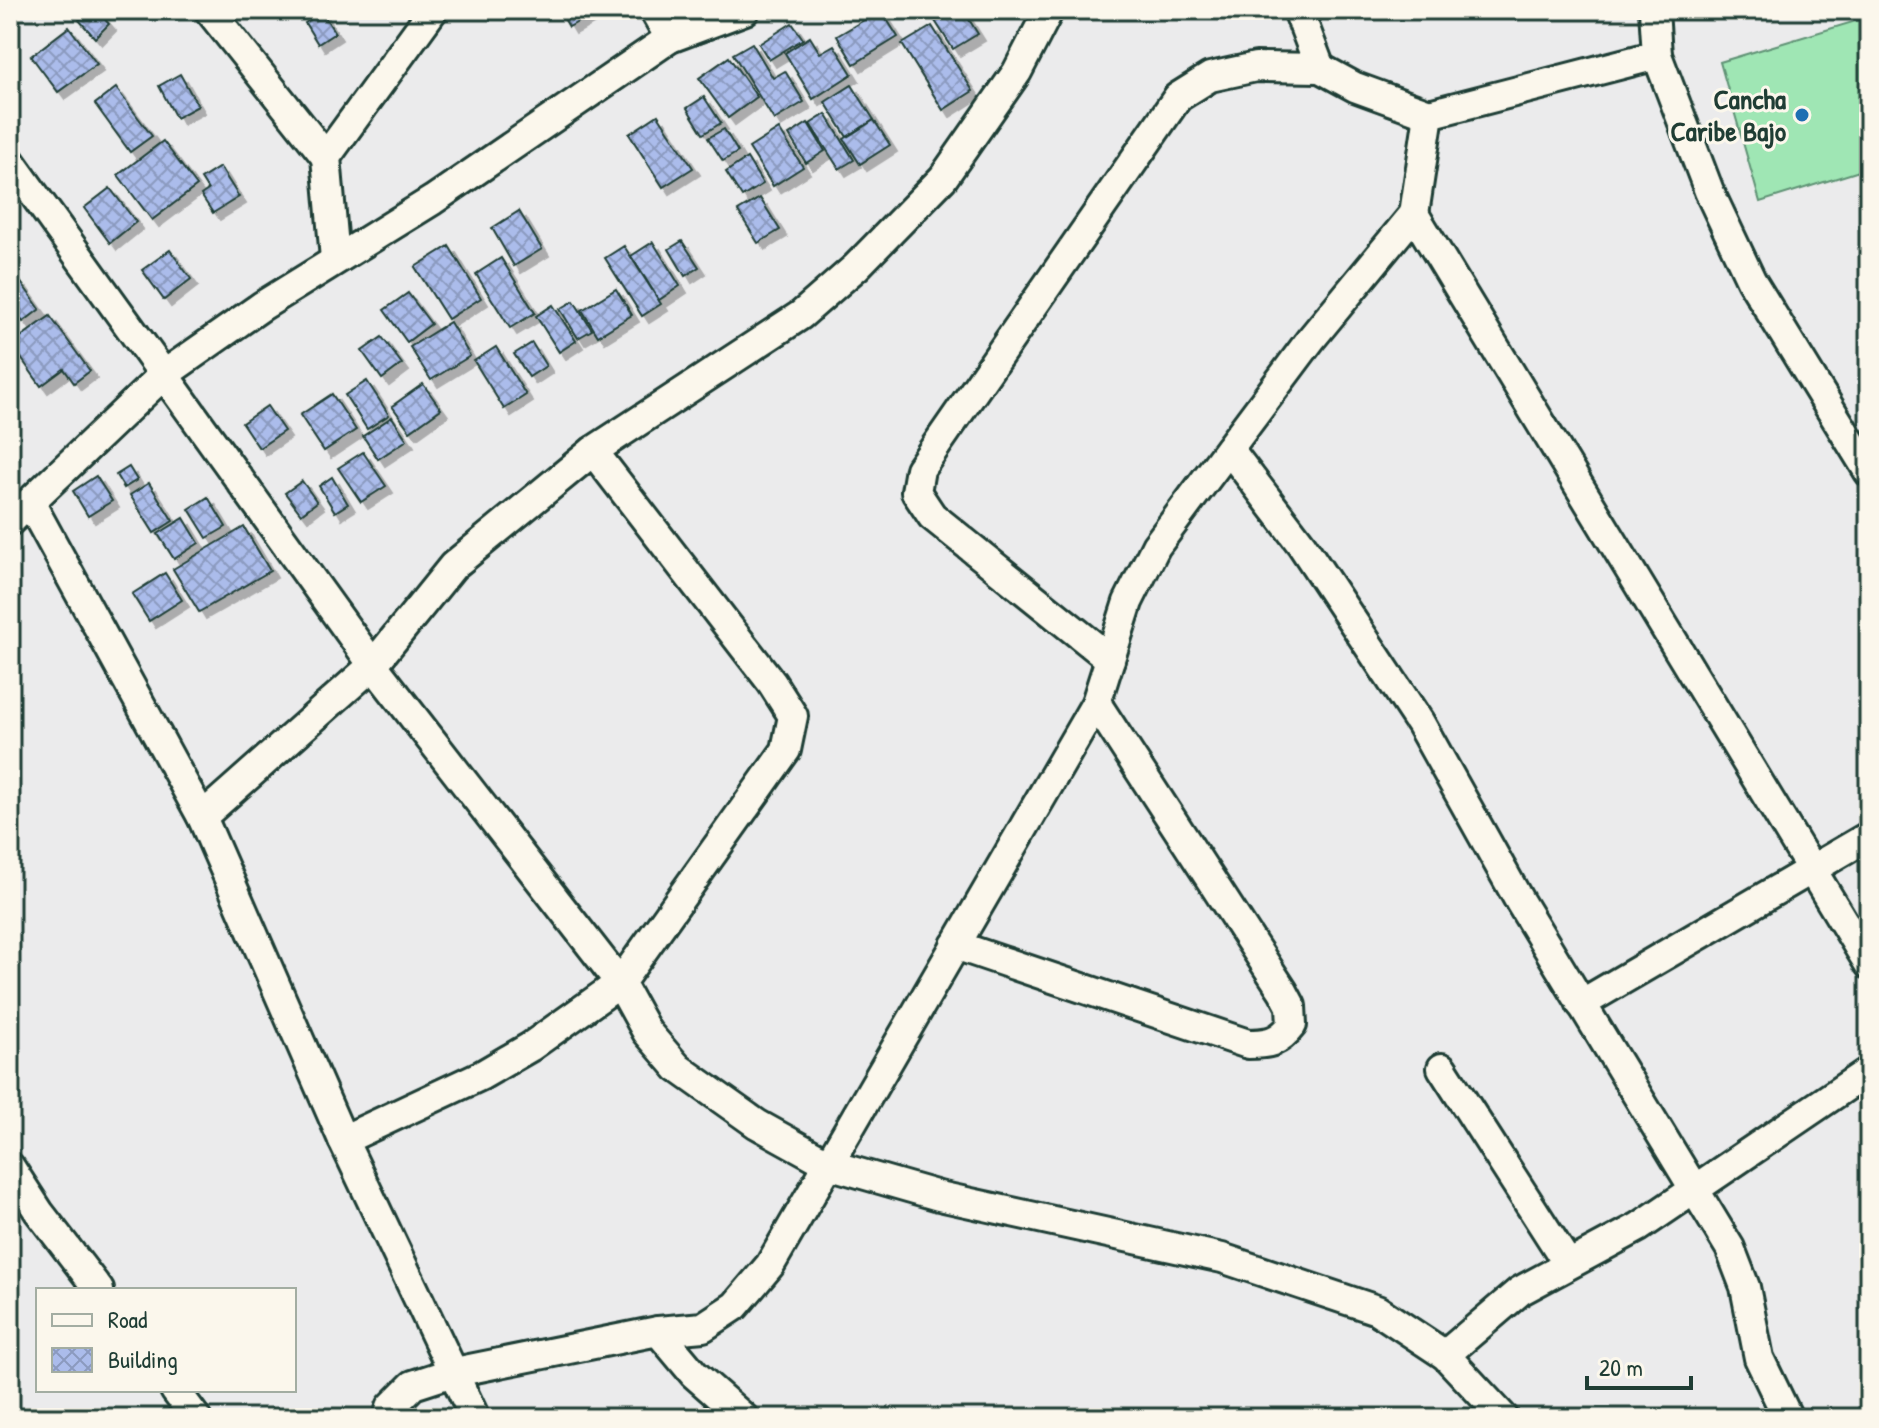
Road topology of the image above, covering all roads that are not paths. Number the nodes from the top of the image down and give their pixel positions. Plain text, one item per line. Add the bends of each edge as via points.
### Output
1 (209, 10) edge
2 (433, 10) edge
3 (654, 10) edge
4 (745, 10) edge
5 (1049, 10) edge
6 (1298, 10) edge
7 (1654, 10) edge
8 (670, 38) junction
9 (1657, 55) junction
10 (1320, 68) junction
11 (1429, 114) junction
12 (326, 157) junction
13 (10, 161) edge
14 (1414, 214) junction
15 (335, 259) junction
16 (162, 376) junction
17 (1229, 449) junction
18 (593, 451) junction
19 (1869, 472) edge
20 (21, 512) edge
21 (1110, 659) junction
22 (373, 665) junction
23 (1096, 703) junction
24 (202, 817) junction
25 (1869, 836) edge
26 (1811, 869) junction
27 (955, 945) junction
28 (1869, 964) edge
29 (620, 983) junction
30 (1581, 1004) junction
31 (1442, 1068) dead end
32 (1869, 1071) edge
33 (343, 1140) junction
34 (831, 1165) junction
35 (10, 1167) edge
36 (1694, 1190) junction
37 (1568, 1264) junction
38 (97, 1288) edge
39 (658, 1331) junction
40 (1445, 1355) junction
41 (450, 1373) junction
42 (176, 1392) edge
43 (196, 1418) edge
44 (388, 1418) edge
45 (475, 1418) edge
46 (744, 1418) edge
47 (1504, 1418) edge
48 (1788, 1418) edge

1 - 12 street
2 - 12 street
3 - 8 street
4 - 8 street
5 - 18 street via 1017,72 943,178 856,267 801,315
6 - 10 street
7 - 9 street
8 - 15 street via 433,200
9 - 11 street
9 - 19 street via 1709,191 1751,280
10 - 11 street
10 - 21 street via 1256,67 1210,77 1178,97 920,469 916,492 932,516
11 - 14 street
12 - 15 street
13 - 16 street
14 - 17 street
14 - 26 street
15 - 16 street
16 - 20 street
16 - 22 street
17 - 21 street via 1156,546 1128,602
17 - 30 street via 1302,545 1420,723
18 - 22 street via 453,566
18 - 29 street via 793,716 786,750
20 - 24 street
21 - 23 street
22 - 24 street
22 - 29 street
23 - 27 street
23 - 27 street via 1283,991 1292,1025 1268,1044 1248,1044
24 - 33 street
25 - 26 street
26 - 28 street
26 - 30 street
27 - 34 street
29 - 33 street via 482,1075
29 - 34 street via 647,1032 678,1068 757,1124
30 - 36 street
31 - 37 street
32 - 36 street
33 - 41 street
34 - 39 street via 770,1265 735,1306 703,1327
34 - 40 street via 939,1196 1222,1258 1377,1310
35 - 38 street
36 - 37 street via 1639,1227
36 - 48 street via 1730,1248 1745,1287 1759,1358
37 - 40 street via 1520,1291
39 - 41 street
39 - 46 street via 694,1374
40 - 47 street
41 - 44 street via 413,1385 391,1407
41 - 45 street
42 - 43 street

